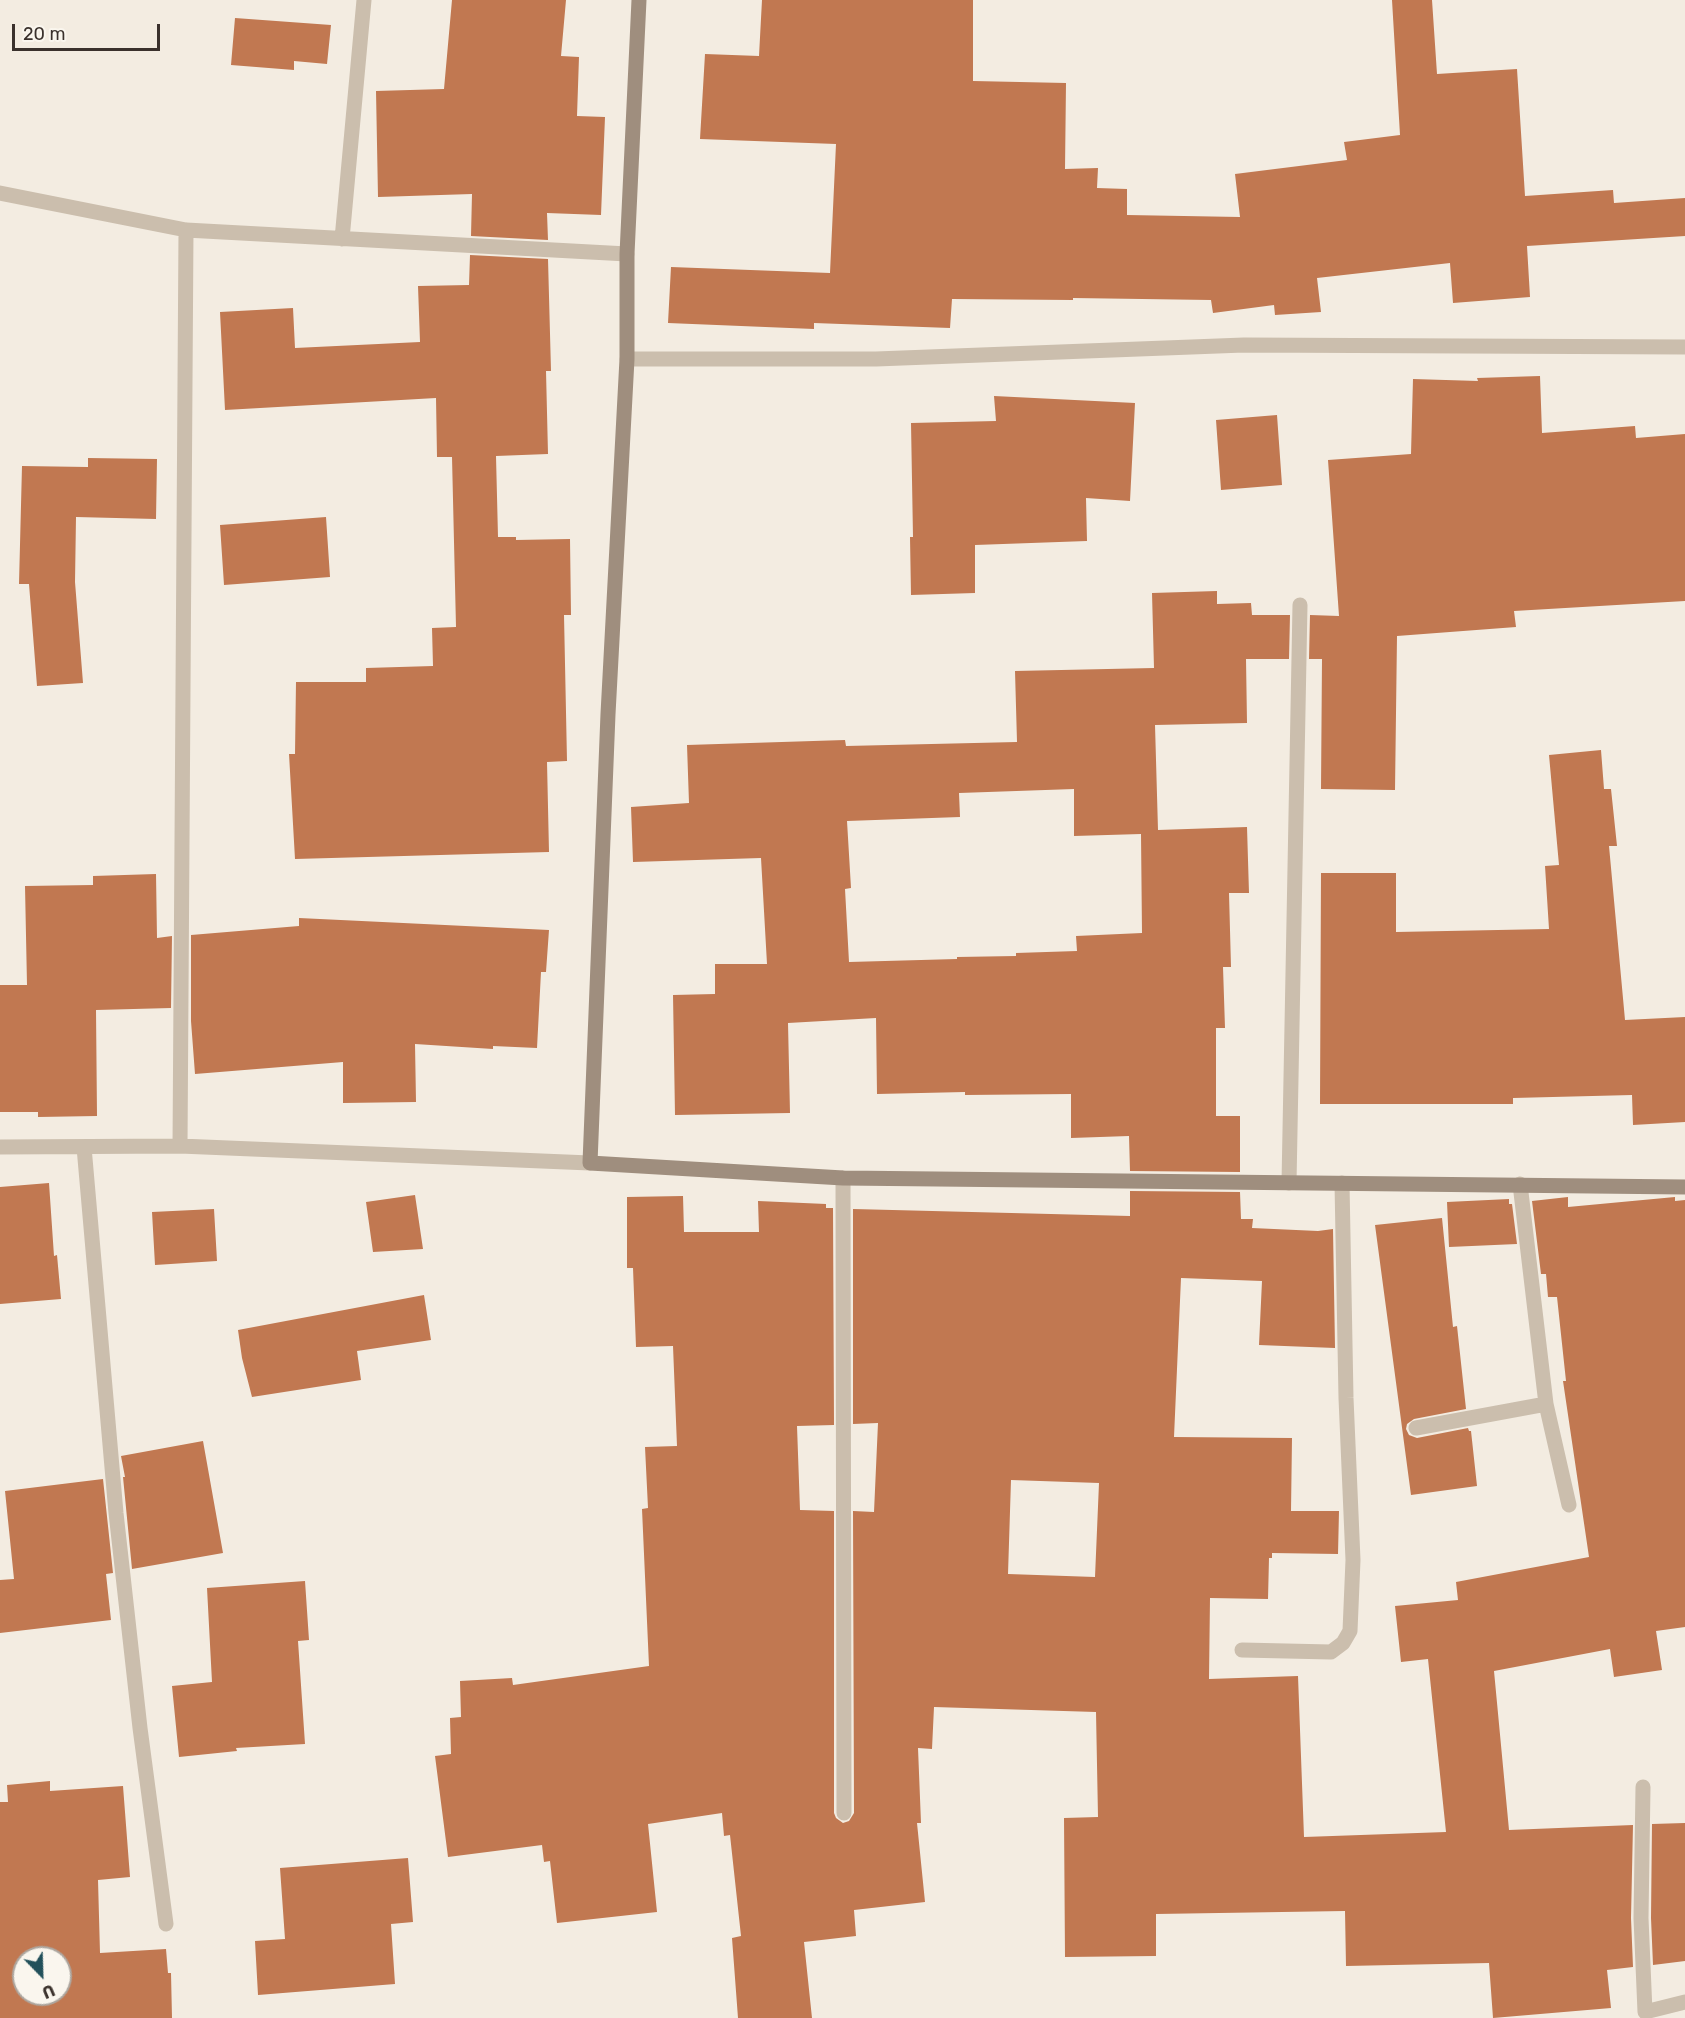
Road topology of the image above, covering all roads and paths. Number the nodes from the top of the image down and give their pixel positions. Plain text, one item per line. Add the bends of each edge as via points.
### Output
1 (364, 0) edge
2 (639, 0) edge
3 (0, 193) edge
4 (186, 230) junction
5 (342, 239) junction
6 (627, 254) junction
7 (1685, 347) edge
8 (627, 358) junction
9 (1300, 604) dead end
10 (84, 1146) junction
11 (180, 1146) junction
12 (0, 1147) edge
13 (590, 1164) junction
14 (843, 1178) junction
15 (1288, 1183) junction
16 (1342, 1183) junction
17 (1520, 1184) junction
18 (1685, 1187) edge
19 (1546, 1404) junction
20 (1416, 1428) dead end
21 (1569, 1505) dead end
22 (1242, 1650) dead end
23 (1643, 1787) dead end
24 (844, 1813) dead end
25 (166, 1924) dead end
26 (1685, 2002) edge

1 - 5 street
2 - 6 main road
3 - 4 street
4 - 5 street
4 - 11 street
5 - 6 street
6 - 8 main road
7 - 8 street via 1244,345 876,358
8 - 13 main road
9 - 15 street
10 - 11 street
10 - 12 street
10 - 25 street via 116,1514
11 - 13 street
13 - 14 main road
14 - 15 main road
14 - 24 street
15 - 16 main road
16 - 17 main road
16 - 22 street via 1353,1560 1350,1631 1331,1652
17 - 18 main road
17 - 19 street
19 - 20 street
19 - 21 street
23 - 26 street via 1641,1918 1645,2012

